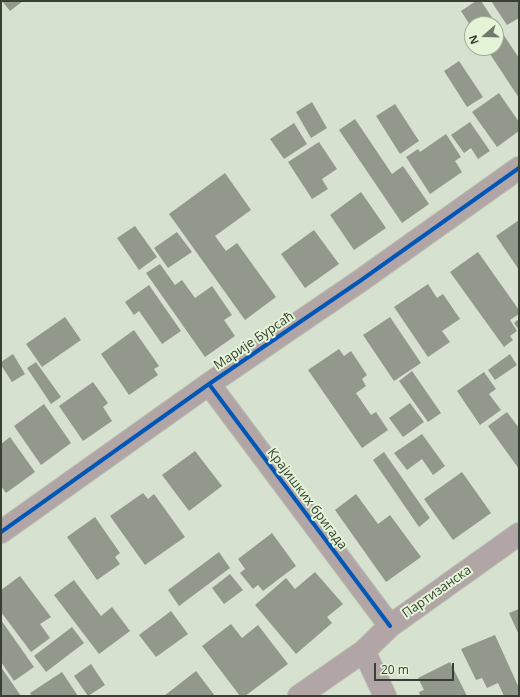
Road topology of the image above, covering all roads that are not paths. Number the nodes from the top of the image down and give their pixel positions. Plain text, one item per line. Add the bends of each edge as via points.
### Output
1 (519, 168) edge
2 (209, 384) junction
3 (1, 532) edge
4 (519, 534) edge
5 (390, 626) junction
6 (364, 651) junction
7 (299, 696) edge
8 (384, 696) edge

1 - 2 street, Марије Бурсаћ
2 - 3 street, Марије Бурсаћ
2 - 5 street, Крајишких бригада
4 - 5 street, Партизанска
5 - 6 street, Партизанска
6 - 7 street, Партизанска
6 - 8 street

